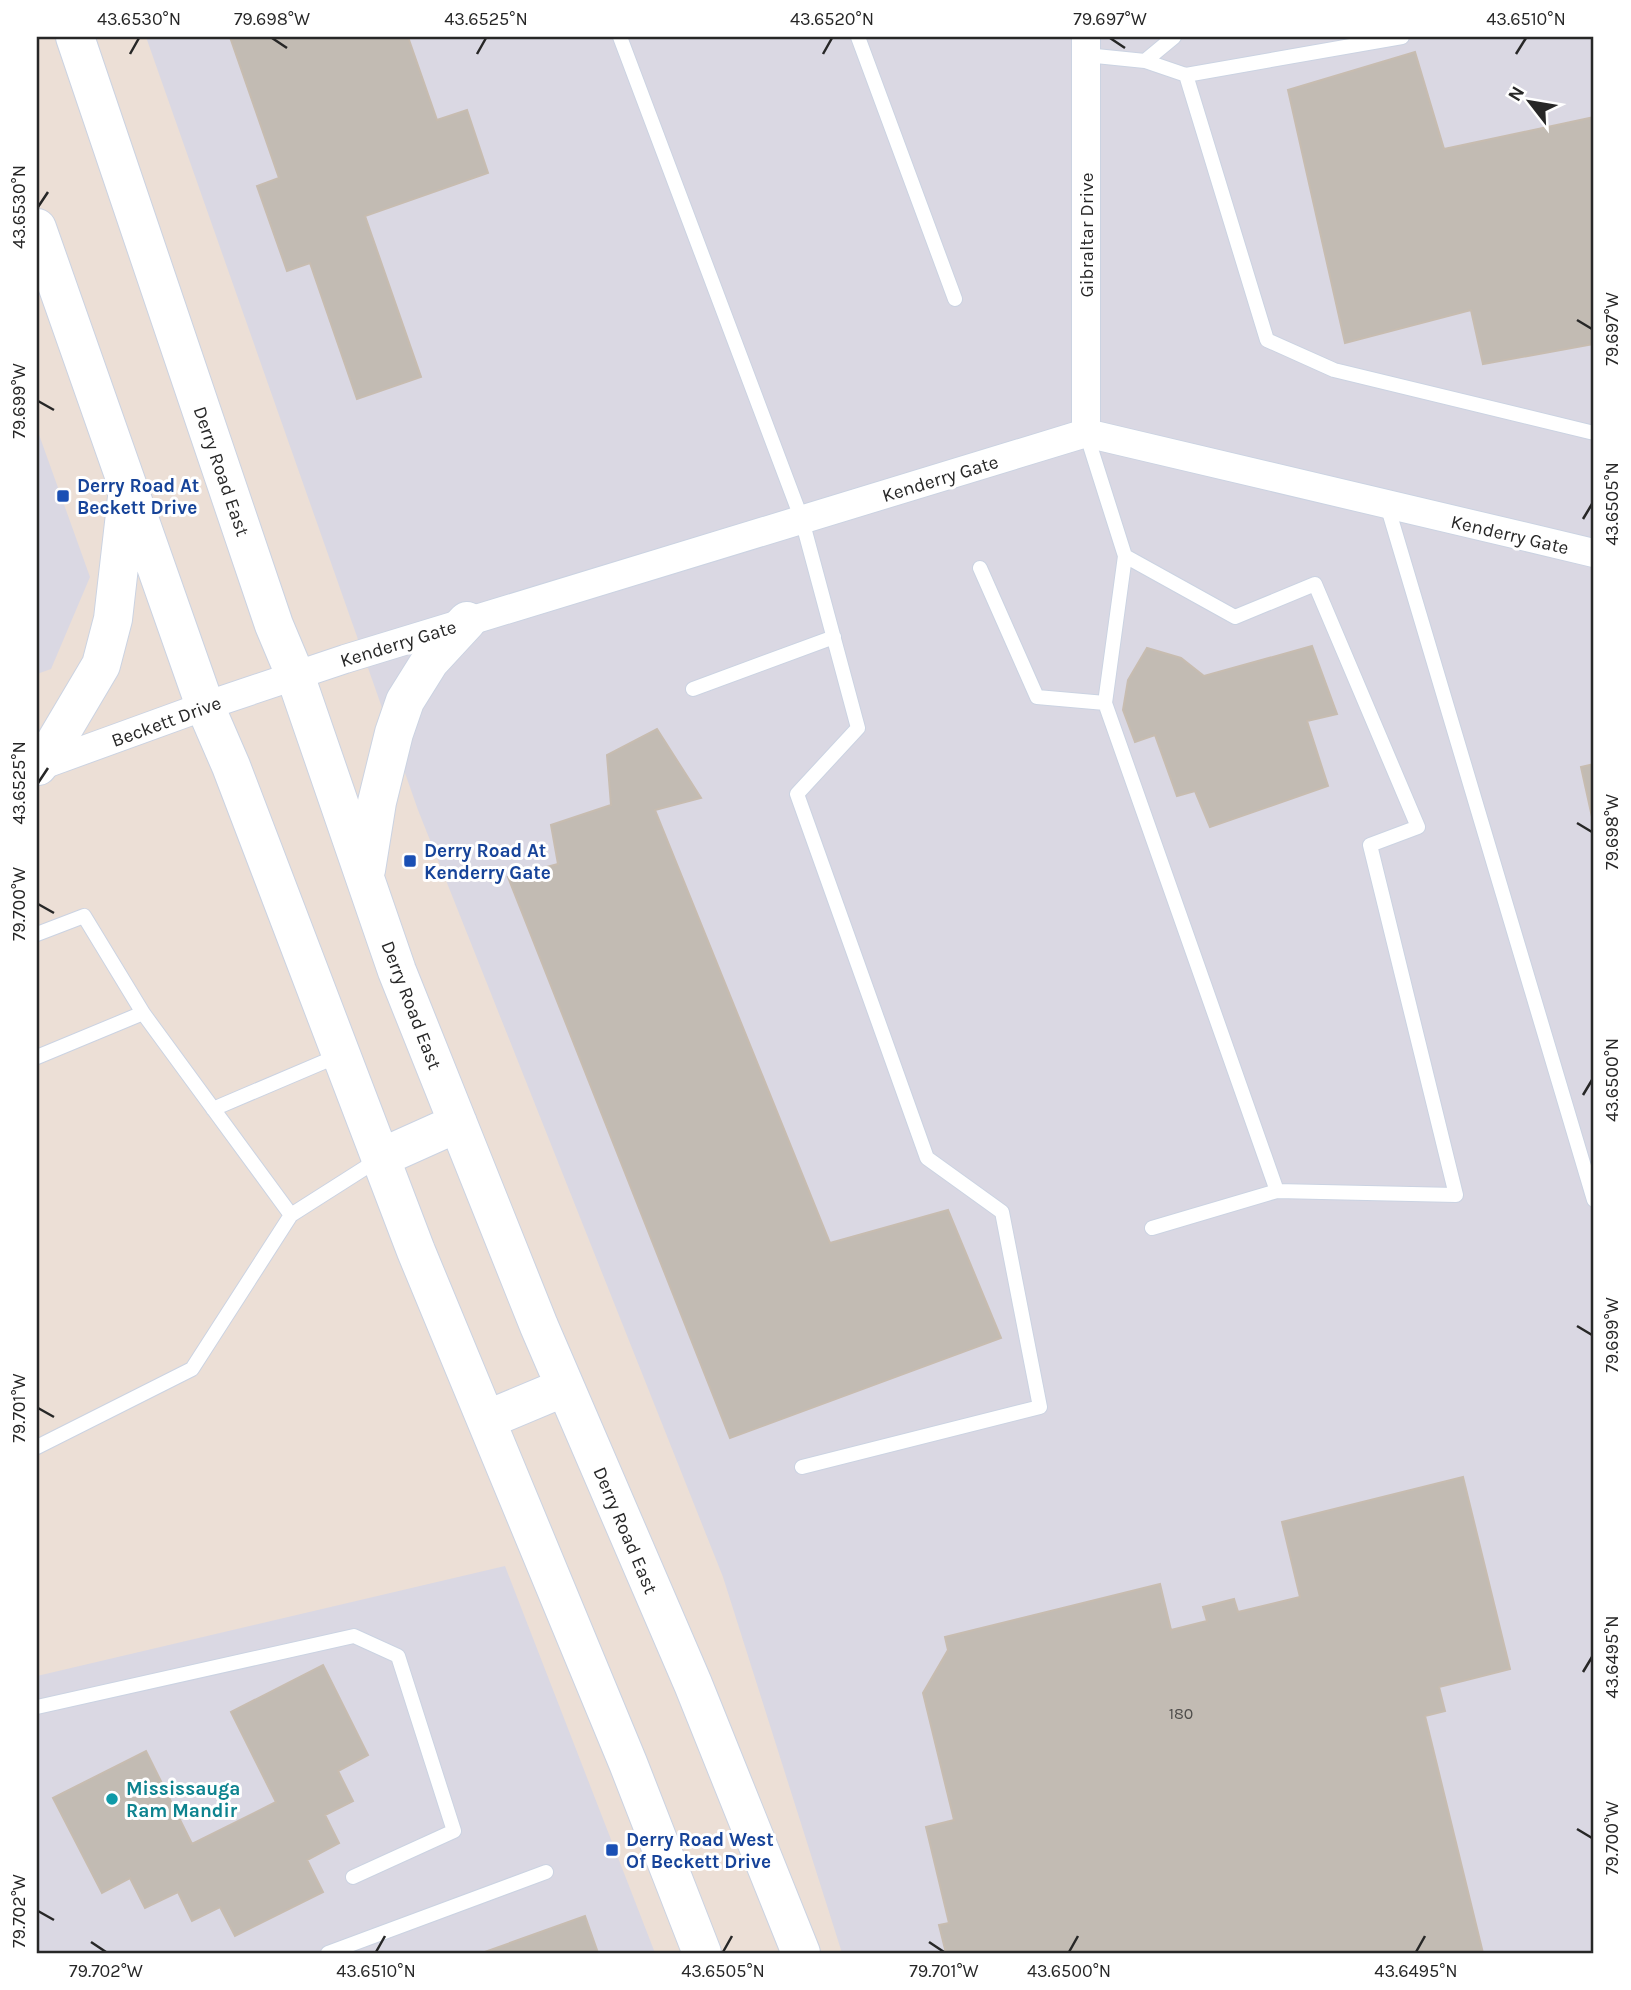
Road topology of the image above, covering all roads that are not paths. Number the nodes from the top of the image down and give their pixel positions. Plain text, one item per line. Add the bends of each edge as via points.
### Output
1 (75, 37) edge
2 (620, 37) edge
3 (858, 37) edge
4 (1174, 37) edge
5 (1402, 37) edge
6 (1086, 46) edge
7 (1145, 61) junction
8 (1185, 75) junction
9 (37, 228) edge
10 (955, 299) dead end
11 (1086, 433) junction
12 (1594, 433) edge
13 (128, 488) junction
14 (1387, 505) junction
15 (802, 520) junction
16 (1594, 553) edge
17 (1125, 556) junction
18 (980, 568) dead end
19 (467, 621) junction
20 (834, 637) junction
21 (295, 675) junction
22 (693, 689) dead end
23 (1105, 704) junction
24 (205, 706) junction
25 (37, 767) edge
26 (366, 876) junction
27 (37, 934) edge
28 (143, 1013) junction
29 (340, 1055) junction
30 (37, 1057) edge
31 (213, 1109) junction
32 (458, 1123) junction
33 (380, 1158) junction
34 (1277, 1191) junction
35 (1594, 1200) edge
36 (290, 1215) junction
37 (1152, 1228) dead end
38 (565, 1387) junction
39 (486, 1420) junction
40 (37, 1447) edge
41 (802, 1467) dead end
42 (37, 1707) edge
43 (546, 1872) dead end
44 (353, 1877) dead end
45 (328, 1953) edge
46 (702, 1953) edge
47 (801, 1953) edge

1 - 21 main road, Derry Road East via 274,625
2 - 15 lane
3 - 10 lane
4 - 7 lane
5 - 8 lane
6 - 7 lane
6 - 11 street, Gibraltar Drive
7 - 8 lane
8 - 12 lane via 1267,340 1335,370
9 - 13 main road
11 - 14 street, Kenderry Gate
11 - 15 street, Kenderry Gate
11 - 17 lane
13 - 24 main road
13 - 25 main road via 113,619 101,665
14 - 16 street, Kenderry Gate
14 - 35 lane
15 - 19 street, Kenderry Gate
15 - 20 lane
17 - 23 lane
17 - 34 lane via 1235,617 1315,584 1418,827 1370,845 1456,1195
18 - 23 lane via 1037,696
19 - 21 street, Kenderry Gate
19 - 26 main road via 430,661 405,701 377,802
20 - 22 lane
20 - 41 lane via 858,728 797,794 927,1158 1002,1212 1040,1407
21 - 24 street, Beckett Drive
21 - 26 main road, Derry Road East
23 - 34 lane
24 - 25 street, Beckett Drive
24 - 29 main road
26 - 32 main road, Derry Road East via 397,971
27 - 28 lane via 84,916
28 - 30 lane
28 - 31 lane
29 - 31 lane
29 - 33 main road
31 - 36 lane
32 - 33 main road
32 - 38 main road, Derry Road East
33 - 36 lane
33 - 39 main road
34 - 37 lane
36 - 40 lane via 192,1369
38 - 39 main road
38 - 47 main road, Derry Road East via 693,1684
39 - 46 main road
42 - 44 lane via 354,1636 398,1656 454,1830
43 - 45 lane

